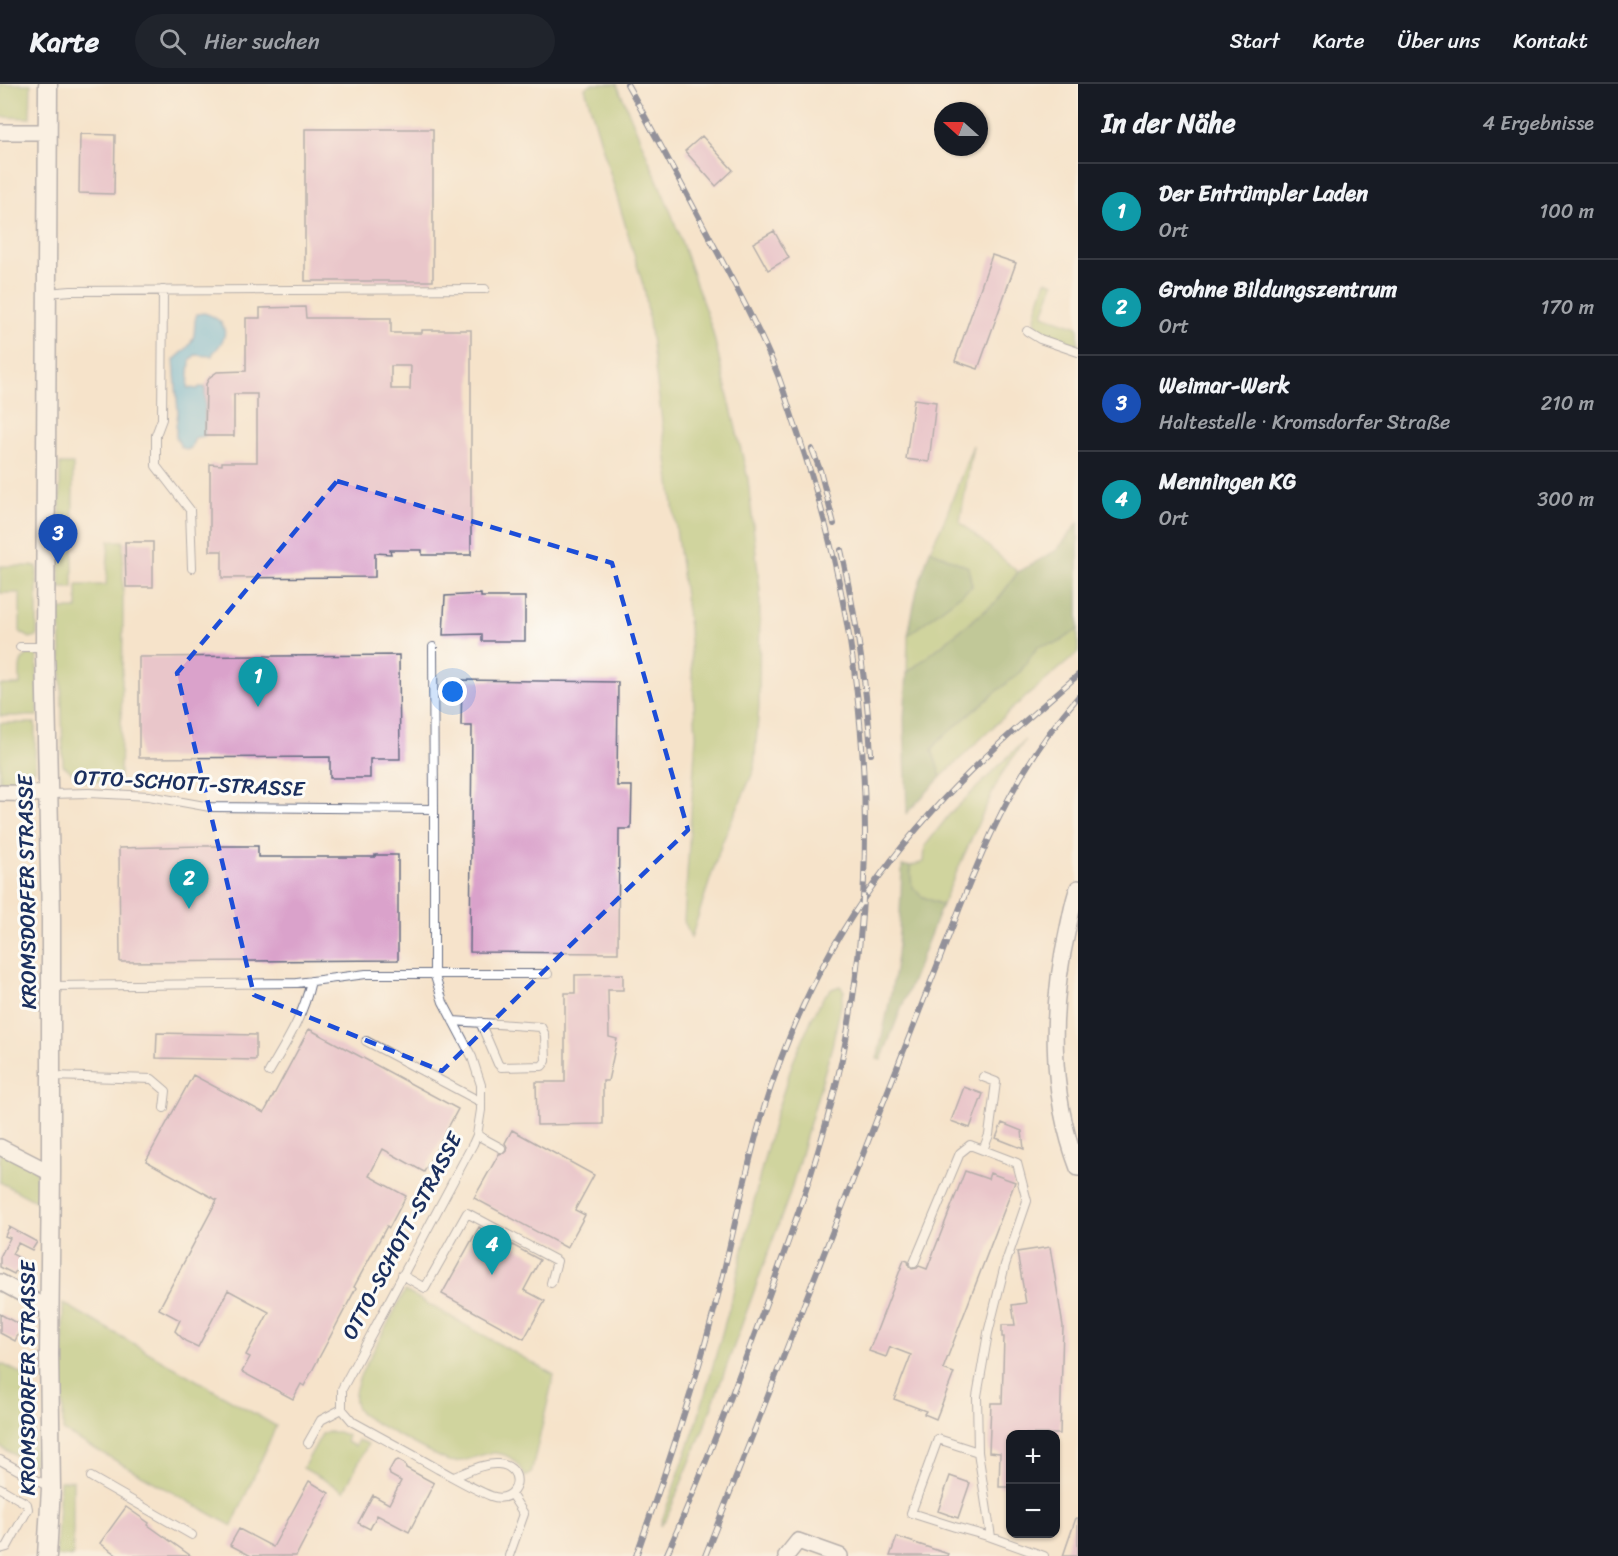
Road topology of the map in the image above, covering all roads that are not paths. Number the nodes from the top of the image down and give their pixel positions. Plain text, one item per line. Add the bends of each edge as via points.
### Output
1 (48, 84) edge
2 (0, 132) edge
3 (47, 132) junction
4 (485, 289) dead end
5 (163, 290) junction
6 (47, 293) junction
7 (1027, 331) dead end
8 (1078, 352) edge
9 (192, 568) dead end
10 (20, 647) dead end
11 (45, 647) junction
12 (434, 647) dead end
13 (0, 793) edge
14 (49, 794) junction
15 (434, 809) junction
16 (1078, 888) edge
17 (434, 973) junction
18 (548, 974) dead end
19 (312, 981) junction
20 (51, 986) junction
21 (453, 1021) junction
22 (480, 1022) junction
23 (366, 1041) dead end
24 (269, 1072) dead end
25 (50, 1076) junction
26 (983, 1077) dead end
27 (481, 1102) junction
28 (164, 1108) dead end
29 (477, 1135) junction
30 (0, 1147) edge
31 (501, 1148) dead end
32 (983, 1150) junction
33 (1078, 1168) edge
34 (51, 1173) junction
35 (914, 1263) dead end
36 (402, 1275) junction
37 (0, 1282) edge
38 (551, 1283) dead end
39 (50, 1309) junction
40 (342, 1409) junction
41 (308, 1443) dead end
42 (978, 1452) junction
43 (0, 1460) edge
44 (91, 1476) dead end
45 (454, 1477) junction
46 (0, 1488) edge
47 (51, 1488) junction
48 (511, 1494) junction
49 (192, 1536) dead end
50 (991, 1537) junction
51 (0, 1549) edge
52 (47, 1556) edge
53 (509, 1556) edge
54 (786, 1556) edge
55 (840, 1556) edge
56 (1044, 1556) edge

1 - 3 street, KROMSDORFER STRASSE
2 - 3 street
3 - 6 street, KROMSDORFER STRASSE
4 - 5 lane
5 - 6 lane
5 - 9 lane via 162,419 156,435 156,466 190,510
6 - 11 street, KROMSDORFER STRASSE
7 - 8 lane
10 - 11 lane
11 - 14 street, KROMSDORFER STRASSE
12 - 15 lane, OTTO-SCHOTT-STRASSE
13 - 14 street
14 - 15 lane, OTTO-SCHOTT-STRASSE via 149,795 210,807
14 - 20 street, KROMSDORFER STRASSE
15 - 17 lane, OTTO-SCHOTT-STRASSE
16 - 33 street via 1057,981 1054,1044 1059,1093
17 - 18 lane
17 - 19 lane via 366,974
17 - 21 lane, OTTO-SCHOTT-STRASSE
19 - 20 lane
19 - 24 lane via 305,1007
20 - 25 street, KROMSDORFER STRASSE
21 - 22 lane
21 - 27 lane, OTTO-SCHOTT-STRASSE via 472,1057 481,1085
22 - 22 lane via 541,1027 546,1061 542,1066 501,1067
23 - 27 lane
25 - 28 lane via 152,1079 166,1090
25 - 34 street, KROMSDORFER STRASSE
26 - 32 lane via 996,1082 989,1136
27 - 29 lane, OTTO-SCHOTT-STRASSE
29 - 31 lane
29 - 36 lane, OTTO-SCHOTT-STRASSE
30 - 34 street
32 - 35 lane via 970,1145 960,1153
32 - 42 lane via 1017,1163 1028,1201 1005,1265 988,1333 977,1396
34 - 39 street, KROMSDORFER STRASSE
36 - 38 lane via 425,1288 467,1213 557,1262
36 - 40 lane, OTTO-SCHOTT-STRASSE via 342,1389
37 - 39 street
39 - 47 street, KROMSDORFER STRASSE
40 - 41 lane via 317,1418
40 - 45 lane via 353,1422
42 - 50 lane
42 - 50 lane via 938,1439 912,1513
43 - 47 lane
44 - 49 lane
45 - 48 lane via 496,1497
45 - 48 lane via 488,1465 506,1466 517,1478
46 - 51 lane via 22,1500 28,1509 7,1547
47 - 52 street, KROMSDORFER STRASSE
48 - 53 lane via 524,1514
50 - 56 lane
54 - 55 street via 798,1541

